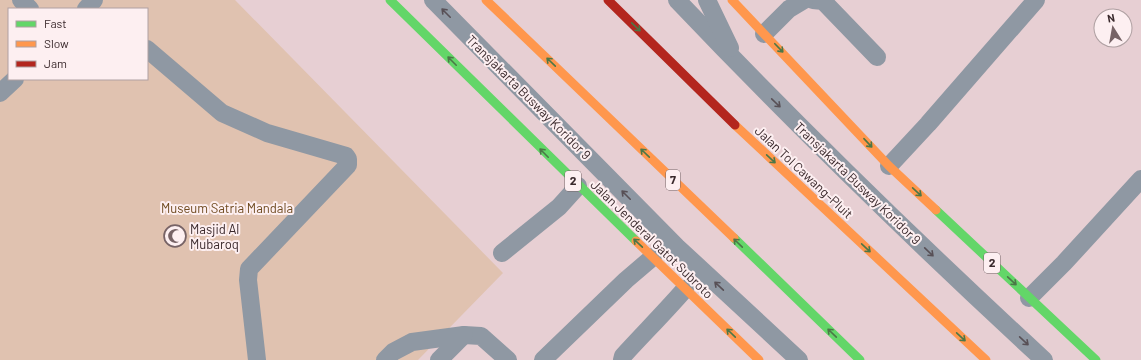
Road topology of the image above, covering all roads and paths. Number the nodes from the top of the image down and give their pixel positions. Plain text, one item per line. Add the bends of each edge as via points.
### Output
1 (21, 0) edge
2 (390, 0) edge
3 (433, 0) edge
4 (486, 0) edge
5 (608, 0) edge
6 (677, 0) edge
7 (707, 0) edge
8 (732, 0) edge
9 (804, 0) edge
10 (813, 0) edge
11 (1036, 0) edge
12 (29, 8) edge
13 (764, 34) junction
14 (148, 50) edge
15 (878, 56) dead end
16 (748, 75) junction
17 (14, 80) edge
18 (0, 93) edge
19 (888, 166) junction
20 (1141, 179) edge
21 (578, 186) junction
22 (502, 252) dead end
23 (653, 257) junction
24 (685, 289) junction
25 (1029, 298) junction
26 (464, 335) junction
27 (257, 360) edge
28 (385, 360) edge
29 (439, 360) edge
30 (508, 360) edge
31 (543, 360) edge
32 (622, 360) edge
33 (760, 360) edge
34 (799, 360) edge
35 (860, 360) edge
36 (986, 360) edge
37 (1044, 360) edge
38 (1096, 360) edge

1 - 12 lane
21 -> 2 highway, Jalan Jenderal Gatot Subroto / 2
34 -> 3 lane, Transjakarta Busway Koridor 9 via 677,247
35 -> 4 highway, 7
5 -> 36 highway, Jalan Tol Cawang–Pluit via 743,132
6 - 16 lane, Transjakarta Busway Koridor 9
7 - 16 lane via 730,47
8 - 13 highway, 2
9 - 13 lane via 789,9
10 - 15 lane via 823,1
11 - 19 lane
13 -> 19 highway, 2
14 - 27 lane via 222,113 267,133 346,156 348,159 348,165 249,269
16 -> 37 lane, Transjakarta Busway Koridor 9 via 946,269
17 - 18 lane
19 -> 25 highway, 2
20 - 25 lane
21 - 22 lane via 559,207
23 -> 21 highway, Jalan Jenderal Gatot Subroto / 2
23 - 24 highway, Jalan Jenderal Gatot Subroto / 2
23 - 31 lane
24 - 32 lane
33 -> 24 highway, Jalan Jenderal Gatot Subroto / 2
25 - 38 highway, 2
26 - 28 lane via 412,342 393,352
26 - 29 lane
26 - 30 lane via 481,336

